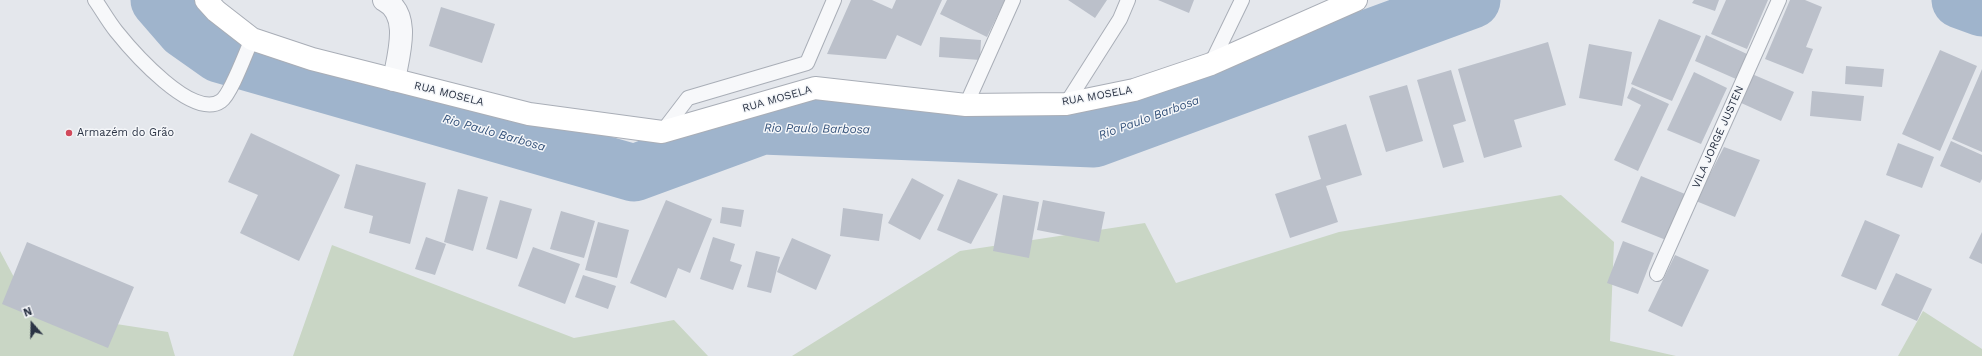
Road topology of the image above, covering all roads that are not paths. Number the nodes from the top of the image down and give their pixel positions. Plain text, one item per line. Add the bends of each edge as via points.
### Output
1 (95, 0) edge
2 (206, 0) edge
3 (384, 0) edge
4 (834, 0) edge
5 (1013, 0) edge
6 (1128, 0) edge
7 (1242, 0) edge
8 (1356, 0) edge
9 (1779, 0) edge
10 (252, 39) junction
11 (1211, 64) junction
12 (394, 80) junction
13 (1066, 104) junction
14 (966, 105) junction
15 (662, 132) junction
16 (1657, 274) dead end

1 - 10 lane via 115,30 146,65 186,99 210,106 221,101 228,92
2 - 10 street, RUA MOSELA
3 - 12 street via 397,14 400,24 401,34
4 - 15 lane via 807,63 688,98
5 - 14 lane
6 - 13 lane via 1120,19
7 - 11 lane
8 - 11 street, RUA MOSELA
9 - 16 lane, VILA JORGE JUSTEN
10 - 12 street, RUA MOSELA via 312,59
11 - 13 street, RUA MOSELA via 1134,90
12 - 15 street, RUA MOSELA via 529,114
13 - 14 street, RUA MOSELA
14 - 15 street, RUA MOSELA via 815,88

